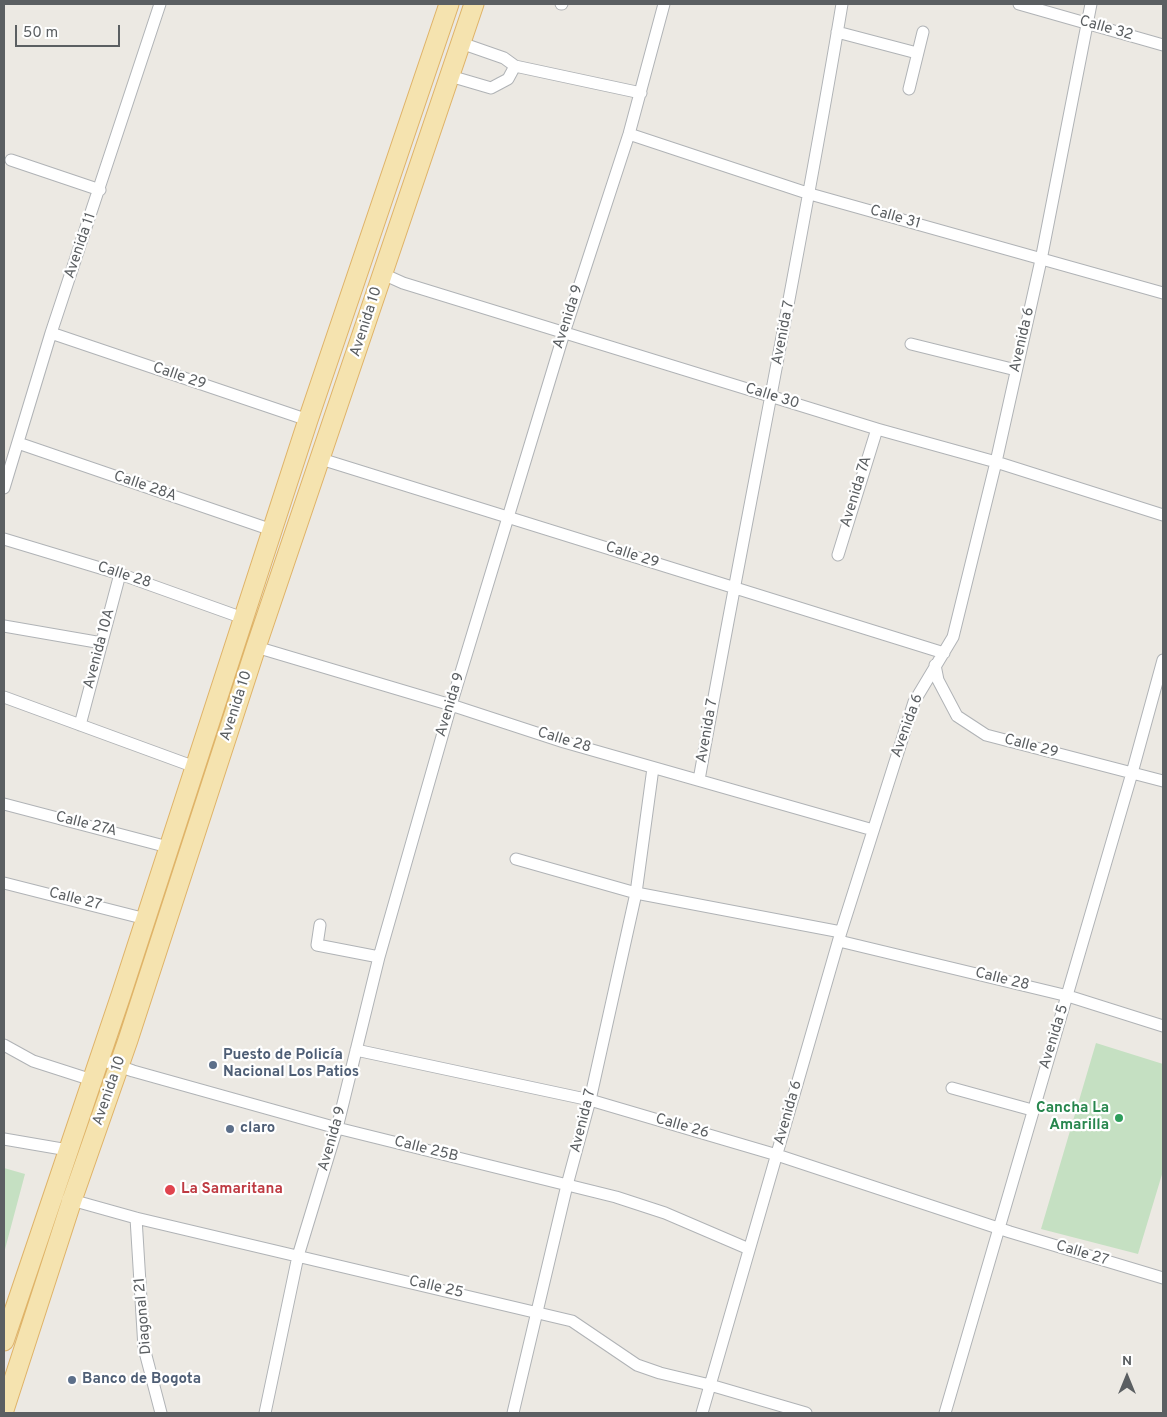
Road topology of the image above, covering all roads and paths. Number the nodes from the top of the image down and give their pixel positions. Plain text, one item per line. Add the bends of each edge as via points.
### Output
1 (160, 4) edge
2 (449, 4) edge
3 (474, 4) edge
4 (664, 4) edge
5 (842, 4) edge
6 (1019, 4) edge
7 (1091, 4) edge
8 (1087, 24) junction
9 (838, 32) junction
10 (923, 32) dead end
11 (461, 43) junction
12 (1163, 45) edge
13 (917, 53) junction
14 (515, 66) junction
15 (450, 76) junction
16 (909, 90) dead end
17 (641, 93) junction
18 (629, 134) junction
19 (10, 160) dead end
20 (100, 190) junction
21 (810, 194) junction
22 (1041, 260) junction
23 (383, 274) junction
24 (1162, 289) edge
25 (564, 333) junction
26 (51, 334) junction
27 (911, 344) dead end
28 (1016, 370) junction
29 (772, 396) junction
30 (308, 420) junction
31 (877, 429) junction
32 (18, 444) junction
33 (321, 459) junction
34 (996, 462) junction
35 (4, 488) edge
36 (1163, 515) edge
37 (509, 517) junction
38 (272, 530) junction
39 (4, 539) edge
40 (838, 555) dead end
41 (120, 574) junction
42 (733, 588) junction
43 (243, 618) junction
44 (4, 626) edge
45 (102, 643) junction
46 (256, 647) junction
47 (944, 653) junction
48 (1163, 660) edge
49 (935, 665) junction
50 (4, 697) edge
51 (451, 704) junction
52 (80, 725) junction
53 (195, 767) junction
54 (653, 768) junction
55 (1132, 773) junction
56 (699, 780) junction
57 (1163, 781) edge
58 (4, 804) edge
59 (873, 830) junction
60 (168, 847) junction
61 (516, 859) dead end
62 (4, 883) edge
63 (636, 893) junction
64 (146, 919) junction
65 (320, 925) dead end
66 (840, 937) junction
67 (379, 957) junction
68 (1068, 996) junction
69 (1163, 1026) edge
70 (4, 1045) edge
71 (356, 1050) junction
72 (99, 1059) junction
73 (119, 1066) junction
74 (92, 1080) junction
75 (952, 1088) dead end
76 (590, 1100) junction
77 (1032, 1110) junction
78 (337, 1128) junction
79 (4, 1140) edge
80 (68, 1150) junction
81 (777, 1155) junction
82 (567, 1185) junction
83 (53, 1194) junction
84 (72, 1200) junction
85 (136, 1218) junction
86 (1000, 1228) junction
87 (749, 1249) junction
88 (298, 1256) junction
89 (1163, 1278) edge
90 (539, 1313) junction
91 (4, 1341) edge
92 (710, 1385) junction
93 (4, 1410) edge
94 (161, 1413) edge
95 (265, 1413) edge
96 (513, 1413) edge
97 (702, 1413) edge
98 (806, 1413) edge
99 (945, 1413) edge

1 - 20 street, Avenida 11
2 - 30 main road, Avenida 10
3 - 11 main road, Avenida 10
4 - 17 street, Avenida 9
5 - 9 street, Avenida 7
6 - 8 street, Calle 32
7 - 8 street, Avenida 6
8 - 12 street, Calle 32
8 - 22 street, Avenida 6
9 - 13 street
9 - 21 street, Avenida 7
10 - 13 street
11 - 14 street via 504,58
11 - 15 main road, Avenida 10
13 - 16 street
14 - 15 street via 508,79 491,88
14 - 17 street
15 - 23 main road, Avenida 10
17 - 18 street, Avenida 9
18 - 21 street, Calle 31
18 - 25 street, Avenida 9
19 - 20 street
20 - 26 street, Avenida 11
21 - 22 street, Calle 31
21 - 29 street, Avenida 7
22 - 24 street, Calle 31
22 - 28 street, Avenida 6
23 - 25 street, Calle 30
23 - 33 main road, Avenida 10
25 - 29 street, Calle 30
25 - 37 street, Avenida 9
26 - 30 street, Calle 29
26 - 32 street, Avenida 11
27 - 28 street
28 - 34 street, Avenida 6
29 - 31 street, Calle 30
29 - 42 street, Avenida 7
30 - 38 main road, Avenida 10
31 - 34 street, Calle 30
31 - 40 street, Avenida 7A
32 - 35 street, Avenida 11
32 - 38 street, Calle 28A
33 - 37 street, Calle 29
33 - 46 main road, Avenida 10
34 - 36 street, Calle 30
34 - 47 street, Avenida 6 via 953,637
37 - 42 street, Calle 29
37 - 51 street, Avenida 9
38 - 43 main road, Avenida 10
39 - 41 street, Calle 28
41 - 43 street, Calle 28
41 - 45 street, Avenida 10A
42 - 47 street, Calle 29
42 - 56 street, Avenida 7
43 - 53 main road, Avenida 10
44 - 45 street
45 - 52 street, Avenida 10A
46 - 51 street, Calle 28
46 - 73 main road, Avenida 10
47 - 49 street, Avenida 6
48 - 55 street, Avenida 5
49 - 55 street, Calle 29 via 938,680 957,716 986,735
49 - 59 street, Avenida 6 via 914,702
50 - 52 street
51 - 54 street, Calle 28
51 - 67 street, Avenida 9
52 - 53 street
53 - 60 main road, Avenida 10
54 - 56 street, Calle 28
54 - 63 street, Avenida 7
55 - 57 street, Calle 29
55 - 68 street, Avenida 5
56 - 59 street, Calle 28
58 - 60 street, Calle 27A
59 - 66 street, Avenida 6
60 - 64 main road, Avenida 10
61 - 63 street, Calle 28
62 - 64 street, Calle 27
63 - 66 street, Calle 28
63 - 76 street, Avenida 7
64 - 72 main road, Avenida 10
65 - 67 street via 317,945
66 - 68 street, Calle 28
66 - 81 street, Avenida 6
67 - 71 street, Avenida 9
68 - 69 street, Calle 28
68 - 77 street, Avenida 5
70 - 74 street via 33,1061
71 - 76 street, Calle 26
71 - 78 street, Avenida 9
72 - 73 street, Calle 25B
72 - 74 main road, Avenida 10
73 - 78 street, Calle 25B
73 - 84 main road, Avenida 10
74 - 80 main road, Avenida 10
75 - 77 street
76 - 81 street, Calle 26
76 - 82 street, Avenida 7
77 - 86 street, Avenida 5
78 - 82 street, Calle 25B
78 - 88 street, Avenida 9
79 - 80 street
80 - 83 main road, Avenida 10
81 - 86 street, Calle 26
81 - 87 street, Avenida 6
82 - 87 street, Calle 25B via 665,1213
82 - 90 street, Avenida 7
83 - 84 street, Calle 25
83 - 91 main road, Avenida 10
84 - 85 street, Calle 25
84 - 93 main road, Avenida 10
85 - 88 street, Calle 25
85 - 94 street, Diagonal 21 via 144,1348
86 - 89 street, Calle 27
86 - 99 street, Avenida 5
87 - 92 street, Avenida 6
88 - 90 street, Calle 25
88 - 95 street, Avenida 9
90 - 92 street, Calle 25 via 572,1321 637,1365
90 - 96 street, Avenida 7
92 - 97 street, Avenida 6
92 - 98 street, Calle 25

